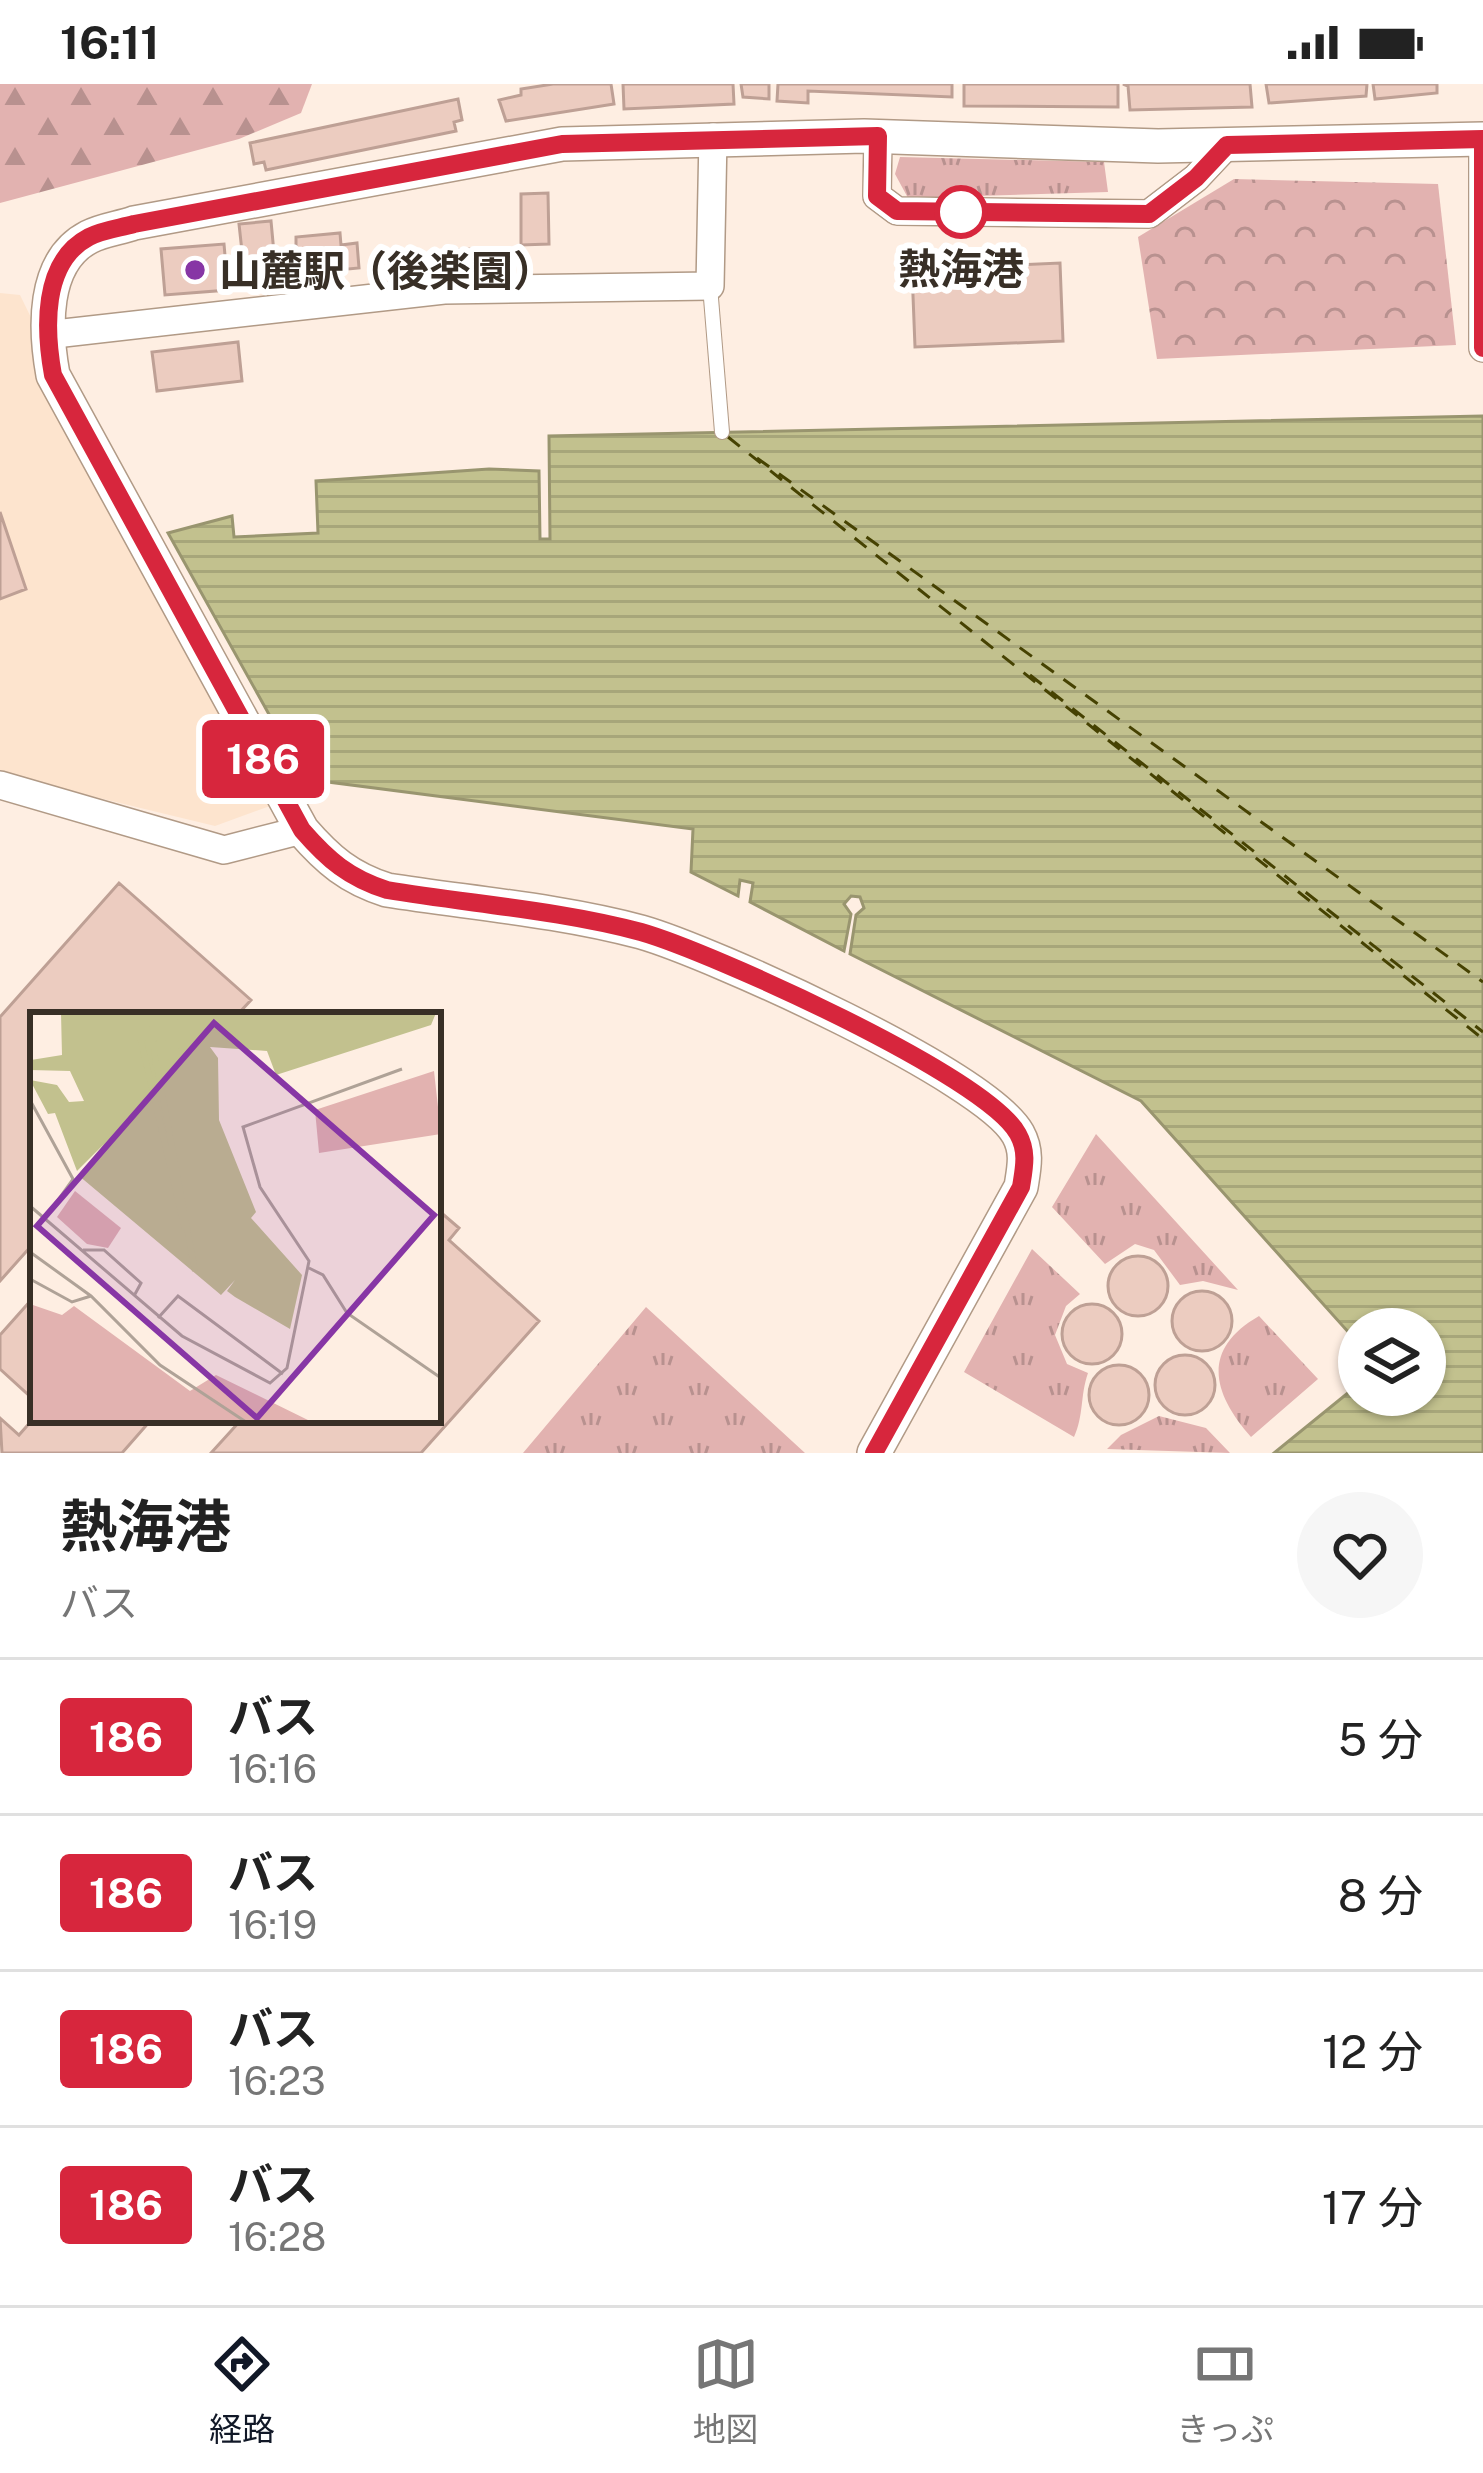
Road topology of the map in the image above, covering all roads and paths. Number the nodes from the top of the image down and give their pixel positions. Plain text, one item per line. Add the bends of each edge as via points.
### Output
1 (878, 136) junction
2 (713, 137) junction
3 (1483, 139) edge
4 (1227, 145) junction
5 (710, 286) junction
6 (46, 335) junction
7 (1483, 348) edge
8 (722, 432) dead end
9 (0, 784) edge
10 (302, 830) junction
11 (874, 1453) edge

1 - 2 street
1 - 4 street
1 - 4 street via 877,196 897,211 1149,214
2 - 5 street
2 - 6 street via 562,144 134,224 87,238 65,259
3 - 4 street
3 - 7 street
5 - 6 street via 444,290
5 - 8 lane
6 - 10 street via 53,375
9 - 10 street via 224,850
10 - 11 street via 354,880 637,931 704,955 939,1071 990,1102 1018,1132 1026,1154 1021,1187

